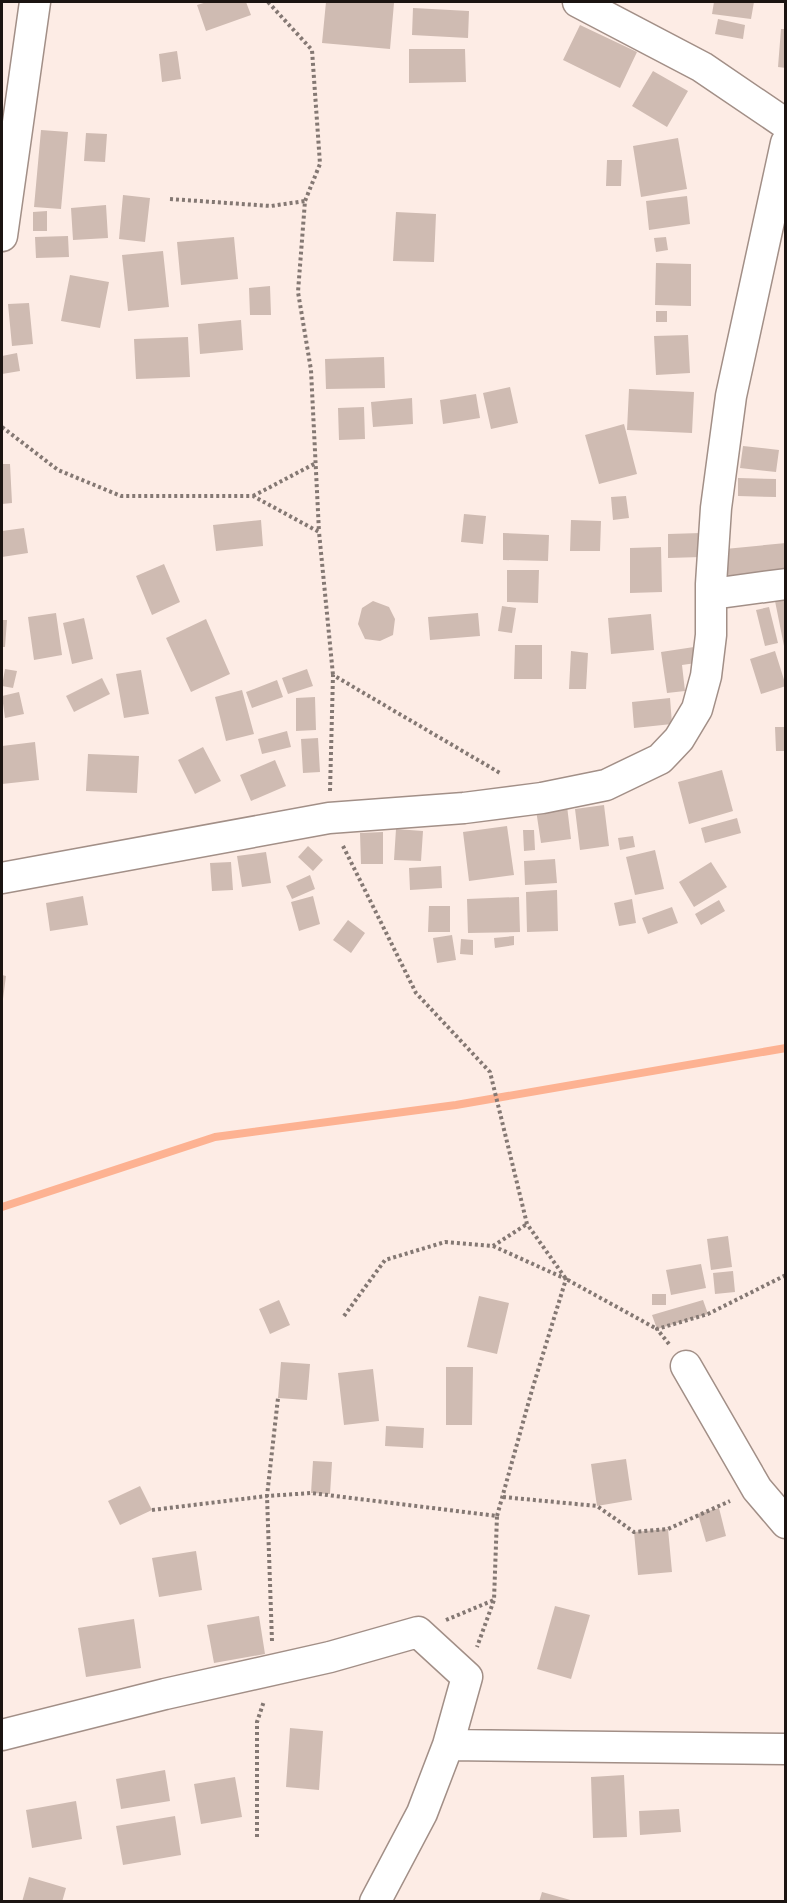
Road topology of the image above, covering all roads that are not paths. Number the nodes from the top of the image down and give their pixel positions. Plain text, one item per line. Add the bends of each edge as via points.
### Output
1 (35, 2) edge
2 (578, 2) edge
3 (786, 124) edge
4 (786, 142) edge
5 (2, 236) edge
6 (786, 584) edge
7 (712, 594) junction
8 (2, 879) edge
9 (686, 1366) road end
10 (786, 1523) edge
11 (2, 1735) edge
12 (448, 1745) junction
13 (786, 1749) edge
14 (375, 1902) edge

1 - 5 street
2 - 3 street via 702,67
4 - 7 street via 731,396 716,508
6 - 7 street
7 - 8 street via 706,676 697,709 679,739 660,759 606,784 542,798 464,808 329,818
9 - 10 street via 757,1489
11 - 12 street via 330,1657 418,1632 467,1677
12 - 13 street
12 - 14 street via 422,1814

